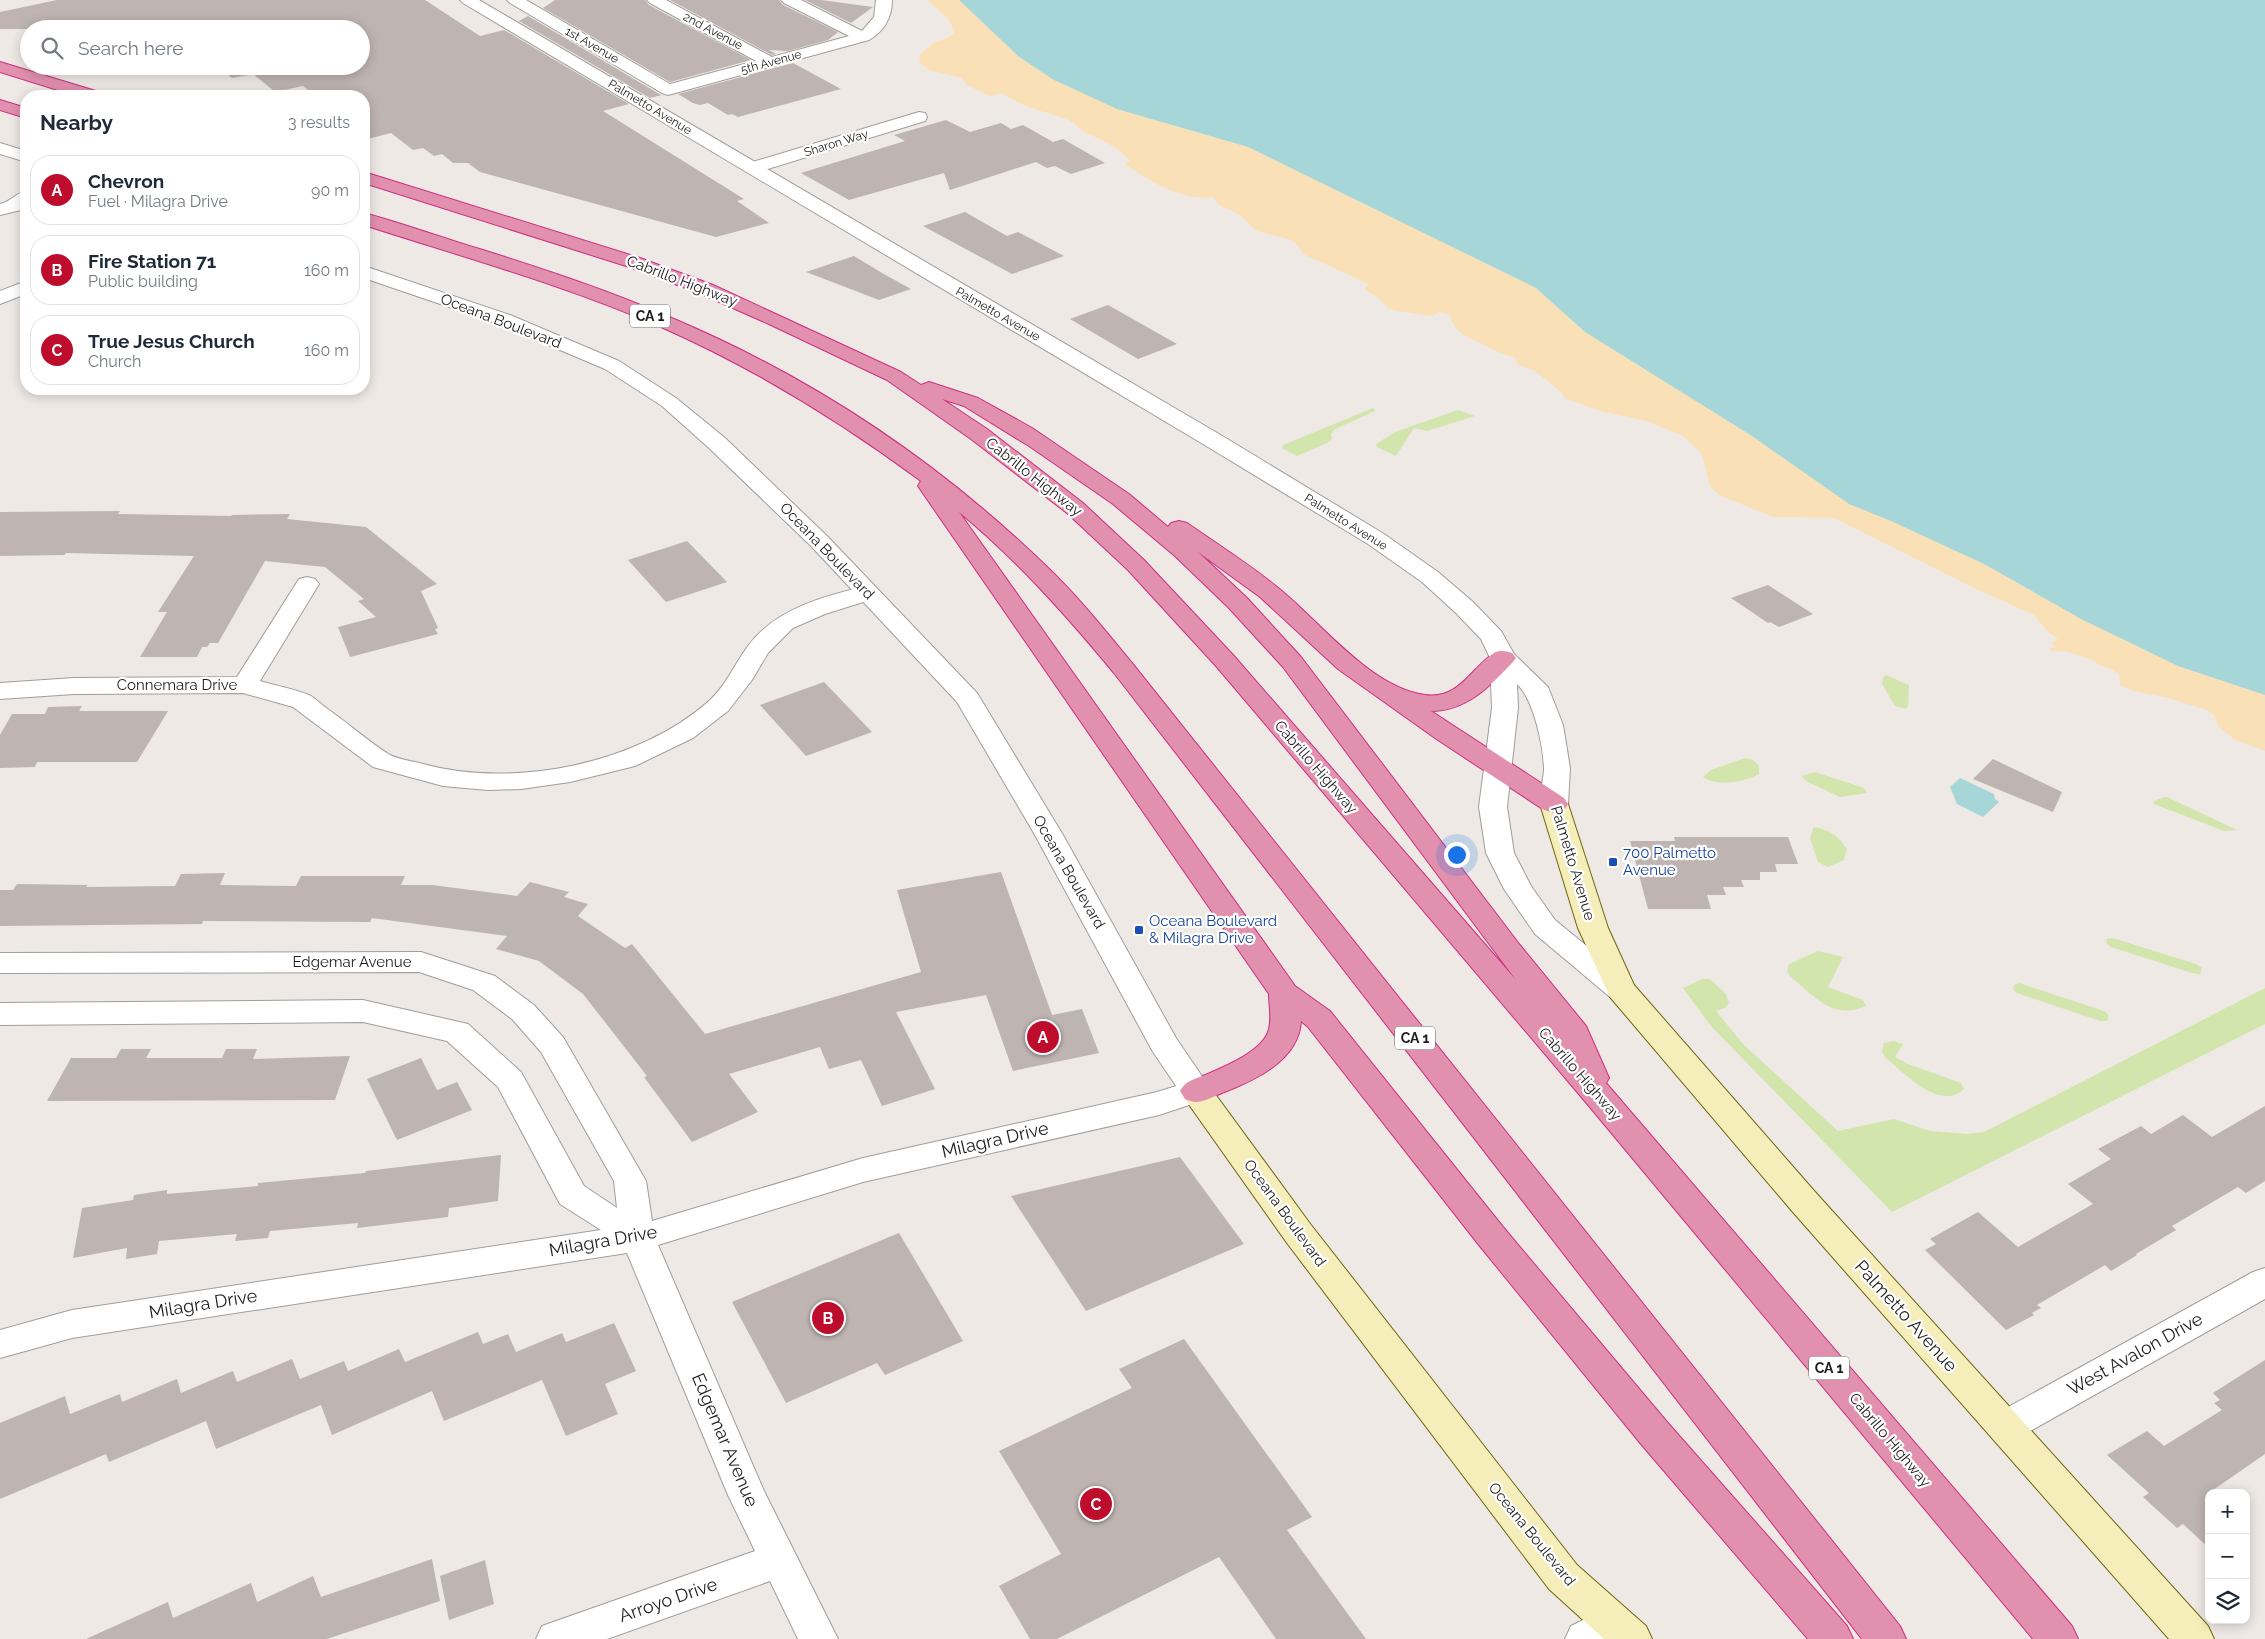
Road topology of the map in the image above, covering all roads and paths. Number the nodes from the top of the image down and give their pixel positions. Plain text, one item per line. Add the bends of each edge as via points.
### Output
1 (468, 0) edge
2 (515, 0) edge
3 (655, 0) edge
4 (789, 0) edge
5 (884, 0) edge
6 (868, 34) junction
7 (770, 62) junction
8 (0, 67) edge
9 (20, 73) edge
10 (26, 75) edge
11 (75, 90) edge
12 (668, 90) joint
13 (0, 105) edge
14 (20, 112) edge
15 (919, 117) dead end
16 (0, 148) edge
17 (20, 155) edge
18 (752, 168) junction
19 (370, 179) edge
20 (370, 221) edge
21 (370, 274) edge
22 (20, 290) edge
23 (0, 298) edge
24 (894, 376) junction
25 (1024, 433) junction
26 (914, 464) junction
27 (306, 584) dead end
28 (867, 593) junction
29 (1503, 658) junction
30 (245, 685) junction
31 (0, 691) edge
32 (1387, 692) junction
33 (1500, 767) junction
34 (1554, 804) junction
35 (0, 963) edge
36 (1621, 990) junction
37 (1284, 993) junction
38 (0, 1014) edge
39 (1196, 1091) junction
40 (1600, 1098) junction
41 (638, 1238) junction
42 (2265, 1282) edge
43 (0, 1344) edge
44 (2005, 1427) junction
45 (780, 1560) junction
46 (1610, 1634) edge
47 (556, 1639) edge
48 (818, 1639) edge
49 (1833, 1639) edge
50 (1886, 1639) edge
51 (2058, 1639) edge
52 (2194, 1639) edge

1 - 18 street, Palmetto Avenue
2 - 12 street, 1st Avenue
3 - 7 street, 2nd Avenue
4 - 6 street
5 - 6 street via 882,21
6 - 7 street, 5th Avenue
7 - 12 street, 5th Avenue
8 - 9 highway
10 - 11 highway
13 - 14 highway
15 - 18 street, Sharon Way
16 - 17 street
18 - 29 street, Palmetto Avenue via 1376,539 1464,606 1492,636
19 - 24 highway, Cabrillo Highway / CA 1 via 670,276 742,304
20 - 26 highway, CA 1 via 571,286 679,328 798,389
21 - 28 street, Oceana Boulevard via 503,319 612,365 669,402 717,442 819,541
22 - 23 street
24 - 25 highway via 971,402
24 - 40 highway, Cabrillo Highway / CA 1 via 1043,482 1148,577 1225,661
25 - 32 highway via 1187,533 1270,592 1347,664
25 - 40 highway via 1121,499 1183,550 1292,662 1576,1034
26 - 37 highway
26 - 50 highway, CA 1 via 1007,541 1100,640
27 - 30 street
28 - 30 street, Connemara Drive via 784,623 758,649 719,706 684,732 626,760 570,774 488,782 443,778 382,762 302,702
28 - 39 street, Oceana Boulevard via 968,698 1054,843 1164,1044
29 - 32 highway via 1476,685 1448,702 1426,703
29 - 33 street, Palmetto Avenue via 1505,708
29 - 34 street, Palmetto Avenue via 1535,687 1550,724 1557,768
30 - 31 street, Connemara Drive via 74,686
32 - 33 highway
33 - 34 highway
33 - 36 street, Palmetto Avenue via 1493,807 1500,853 1518,890 1545,927
34 - 36 main road, Palmetto Avenue via 1590,919
35 - 41 street, Edgemar Avenue via 421,962 484,983 523,1012 552,1045 630,1181
36 - 44 main road, Palmetto Avenue
37 - 39 highway via 1285,1030 1278,1044 1246,1069
37 - 49 highway via 1318,1019 1491,1236
38 - 41 street via 363,1011 457,1032 510,1080 572,1195
39 - 41 street, Milagra Drive via 1159,1103 863,1170
39 - 46 main road, Oceana Boulevard via 1299,1234 1563,1578
40 - 51 highway, Cabrillo Highway / CA 1
41 - 43 street, Milagra Drive via 72,1324
41 - 45 street, Edgemar Avenue via 747,1495
42 - 44 street, West Avalon Drive
44 - 52 main road, Palmetto Avenue
45 - 47 street, Arroyo Drive
45 - 48 street, Edgemar Avenue

